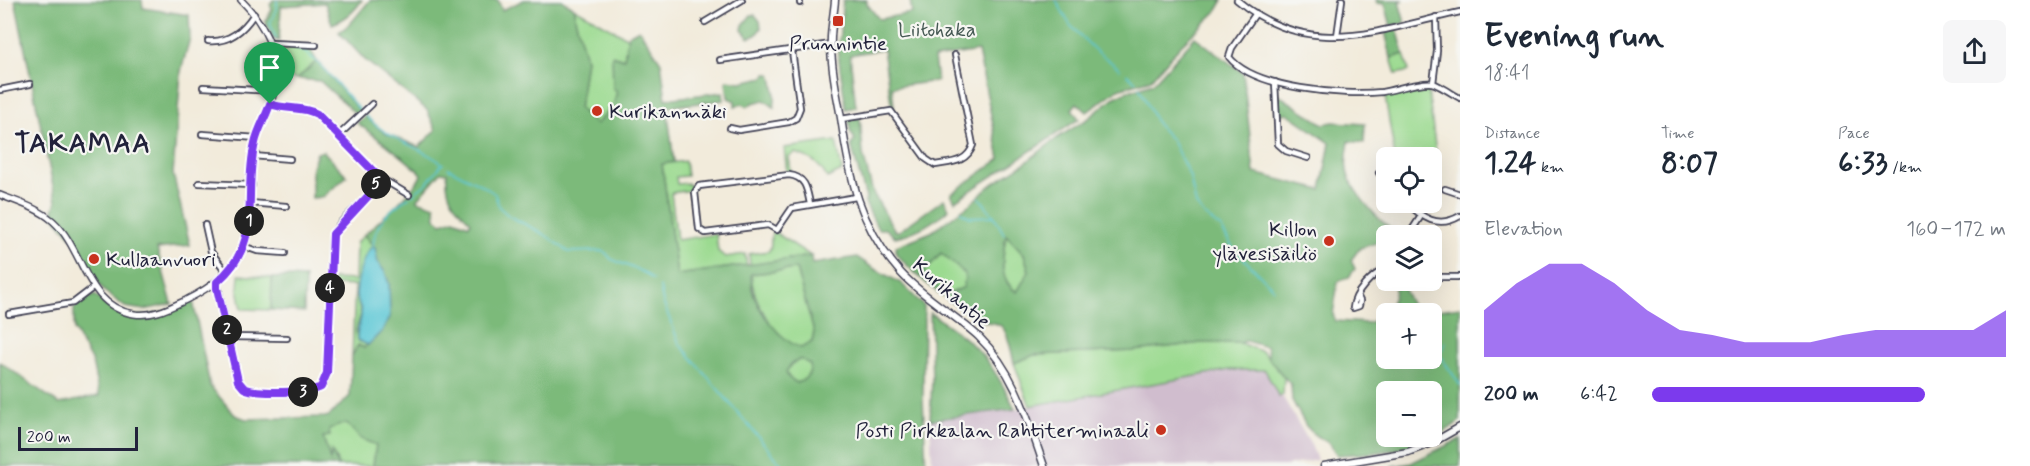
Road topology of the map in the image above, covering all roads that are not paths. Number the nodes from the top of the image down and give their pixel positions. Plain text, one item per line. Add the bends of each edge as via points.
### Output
1 (241, 0) edge
2 (742, 0) edge
3 (835, 0) edge
4 (1237, 0) edge
5 (1342, 0) edge
6 (1460, 12) edge
7 (1256, 13) junction
8 (254, 14) junction
9 (1436, 17) junction
10 (705, 22) dead end
11 (1337, 36) junction
12 (208, 41) dead end
13 (271, 43) junction
14 (831, 44) junction
15 (316, 45) dead end
16 (792, 51) junction
17 (955, 55) dead end
18 (720, 60) dead end
19 (1275, 82) junction
20 (1433, 83) junction
21 (30, 84) dead end
22 (203, 87) dead end
23 (0, 90) edge
24 (274, 91) junction
25 (1460, 98) edge
26 (270, 104) junction
27 (372, 104) dead end
28 (841, 118) junction
29 (730, 128) dead end
30 (202, 134) dead end
31 (339, 135) junction
32 (257, 138) junction
33 (253, 156) junction
34 (1308, 158) dead end
35 (290, 159) dead end
36 (379, 177) junction
37 (200, 183) dead end
38 (252, 185) junction
39 (1445, 189) dead end
40 (1460, 194) edge
41 (0, 195) edge
42 (409, 195) dead end
43 (856, 196) junction
44 (250, 203) junction
45 (810, 204) junction
46 (286, 206) dead end
47 (1418, 213) edge
48 (1421, 216) junction
49 (1460, 216) edge
50 (205, 225) dead end
51 (1415, 225) edge
52 (243, 246) junction
53 (285, 253) dead end
54 (227, 273) junction
55 (1376, 274) edge
56 (1442, 277) edge
57 (1460, 277) edge
58 (217, 282) junction
59 (94, 287) junction
60 (1358, 297) dead end
61 (9, 314) dead end
62 (228, 337) junction
63 (287, 338) dead end
64 (1460, 427) edge
65 (1044, 466) edge
66 (1324, 466) edge

1 - 8 street
2 - 10 street
3 - 14 main road, Kurikantie
4 - 7 street
5 - 11 street
6 - 9 street
7 - 11 street via 1295,31
7 - 19 street via 1229,57 1247,71
8 - 12 street via 233,36
8 - 13 street
9 - 11 street via 1375,34
9 - 20 street
13 - 15 street
13 - 24 street
14 - 16 street
14 - 28 main road, Kurikantie
16 - 18 street
16 - 29 street via 800,105 796,118 739,130
17 - 28 street via 973,145 963,160 931,164 891,111
19 - 20 street via 1305,89 1368,93
19 - 34 street via 1278,144
20 - 25 street
21 - 23 street
22 - 24 street
24 - 26 street
26 - 31 street via 310,110
26 - 32 street
27 - 31 street
28 - 43 main road, Kurikantie
30 - 32 street
31 - 36 street
32 - 33 street
33 - 35 street
33 - 38 street
36 - 42 street
36 - 62 street via 371,193 332,237 327,373 321,387 306,392 244,388 238,381
37 - 38 street
38 - 44 street
39 - 40 street
41 - 59 street via 52,220
43 - 45 street
43 - 65 main road, Kurikantie via 869,226 901,272 929,300 978,337 1001,363 1018,394
44 - 46 street
44 - 52 street
45 - 45 street via 792,208 777,230 768,225 705,233 699,229 695,192 699,186 789,175 802,179
47 - 48 street
48 - 49 street via 1438,222
48 - 51 street
50 - 54 street via 211,252
52 - 53 street
52 - 54 street
54 - 58 street
55 - 60 street
56 - 57 street
58 - 59 street via 163,311 147,315 119,310
58 - 62 street
59 - 61 street via 73,303
62 - 63 street
64 - 66 main road via 1408,452

